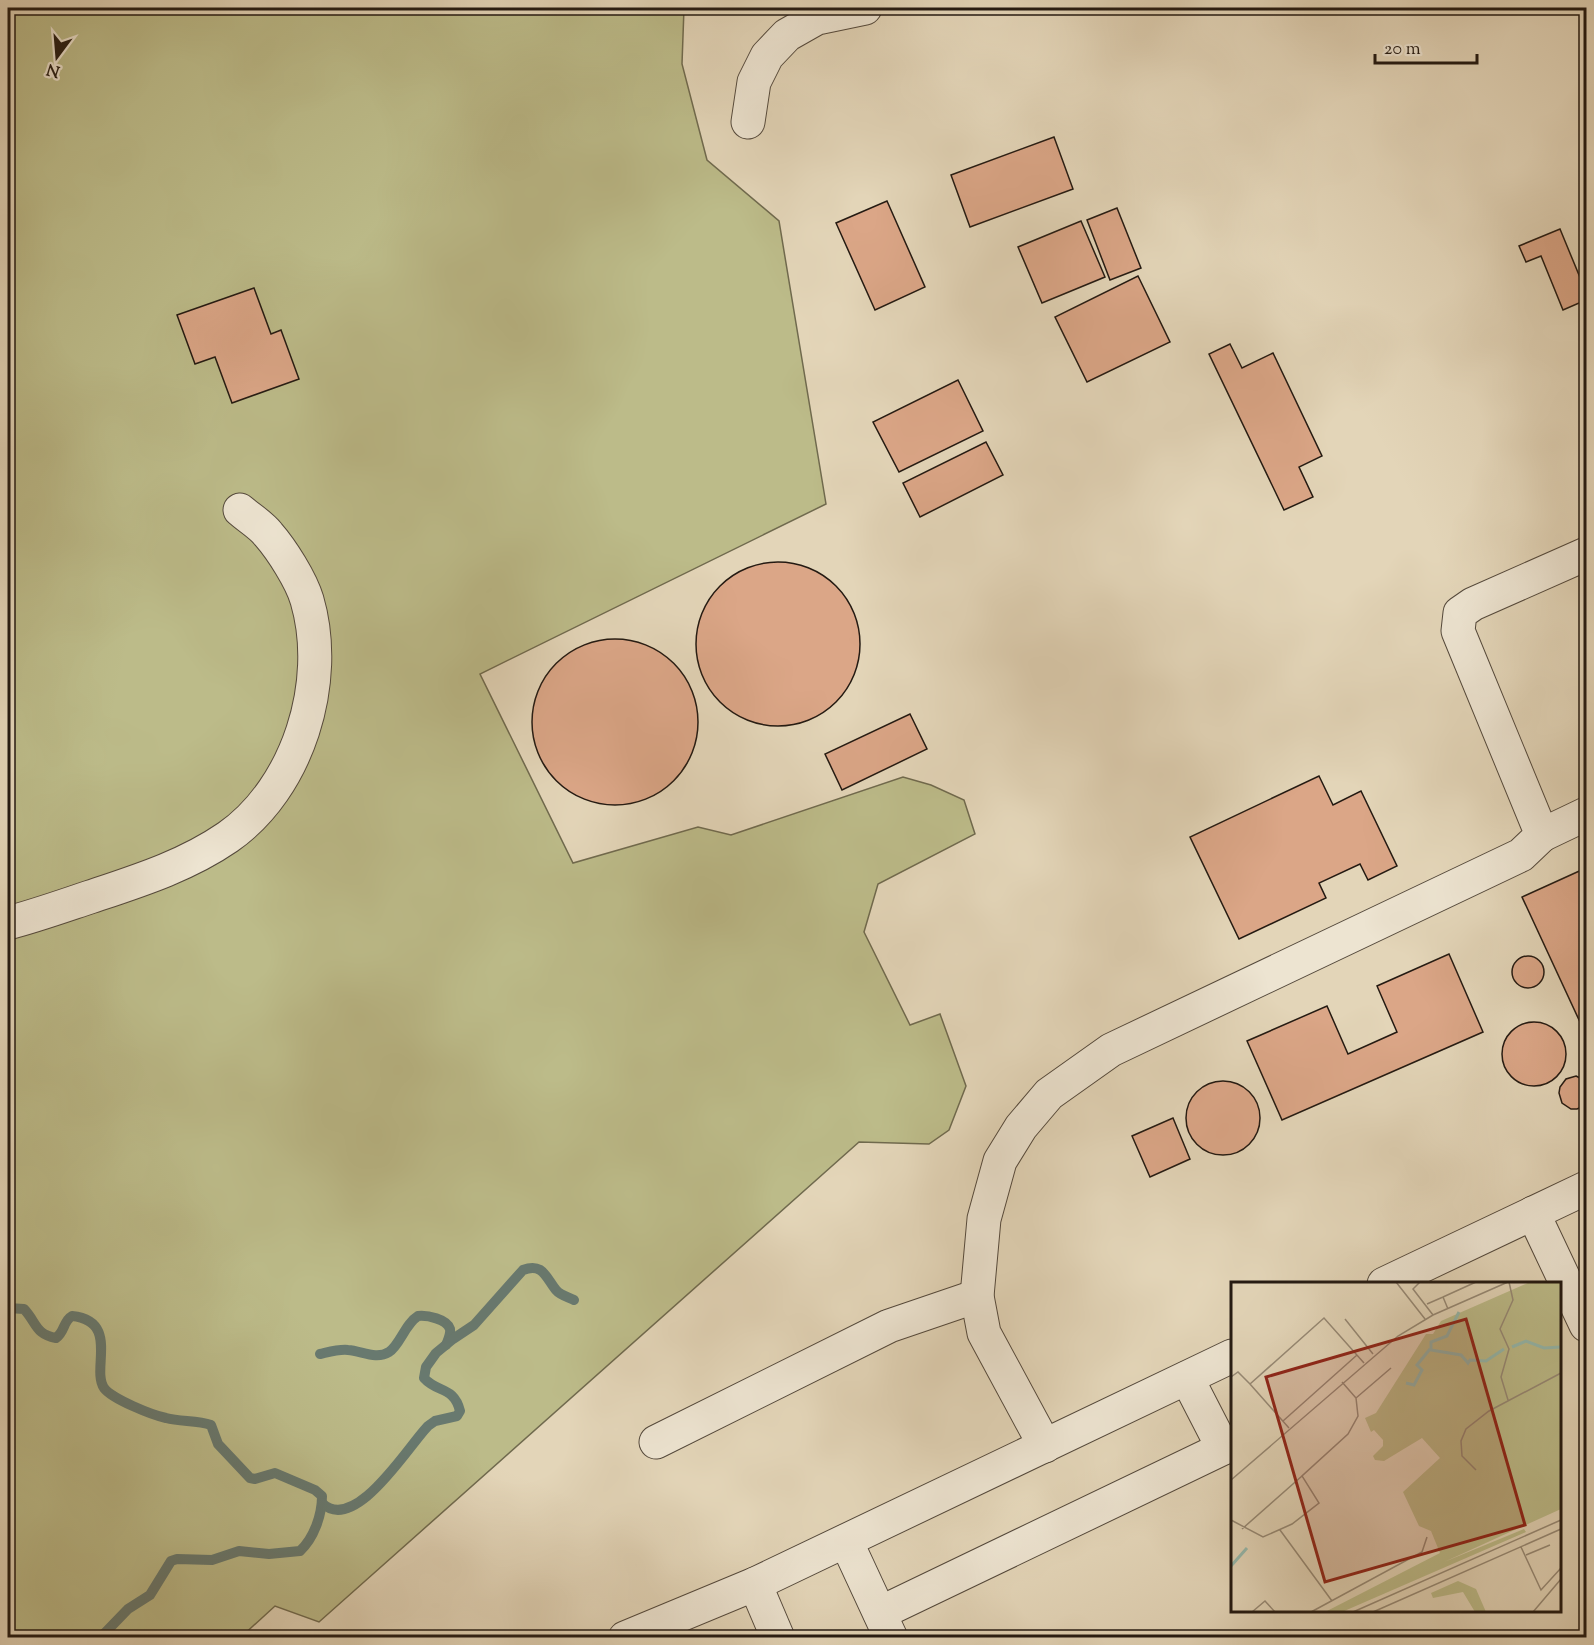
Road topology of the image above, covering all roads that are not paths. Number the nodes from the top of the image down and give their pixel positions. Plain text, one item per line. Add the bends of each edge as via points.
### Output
1 (865, 8) edge
2 (748, 122) dead end
3 (240, 510) dead end
4 (1587, 554) edge
5 (1587, 814) edge
6 (1542, 835) junction
7 (8, 923) edge
8 (1587, 1188) edge
9 (1533, 1213) junction
10 (1388, 1282) edge
11 (1563, 1285) edge
12 (977, 1296) junction
13 (1587, 1325) edge
14 (1231, 1357) edge
15 (1187, 1378) junction
16 (656, 1442) dead end
17 (1045, 1446) junction
18 (1228, 1446) edge
19 (846, 1541) junction
20 (755, 1584) junction
21 (885, 1625) edge
22 (626, 1638) edge
23 (778, 1638) edge

1 - 2 lane via 817,18 787,35 767,56 754,82
3 - 7 lane via 267,532 288,562 307,599 315,640 314,679 307,713 294,754 278,785 253,816 228,837 166,871
4 - 6 lane via 1460,613 1458,631
5 - 6 lane
6 - 12 lane via 1521,855 1111,1050 1049,1094 1021,1127 1000,1161 984,1219
8 - 9 lane
9 - 10 lane
9 - 11 lane
11 - 13 lane
12 - 16 lane via 889,1326
12 - 17 lane via 984,1333
14 - 15 lane
15 - 17 lane
15 - 18 lane
17 - 19 lane
18 - 21 lane
19 - 20 lane
19 - 21 lane
20 - 22 lane
20 - 23 lane

